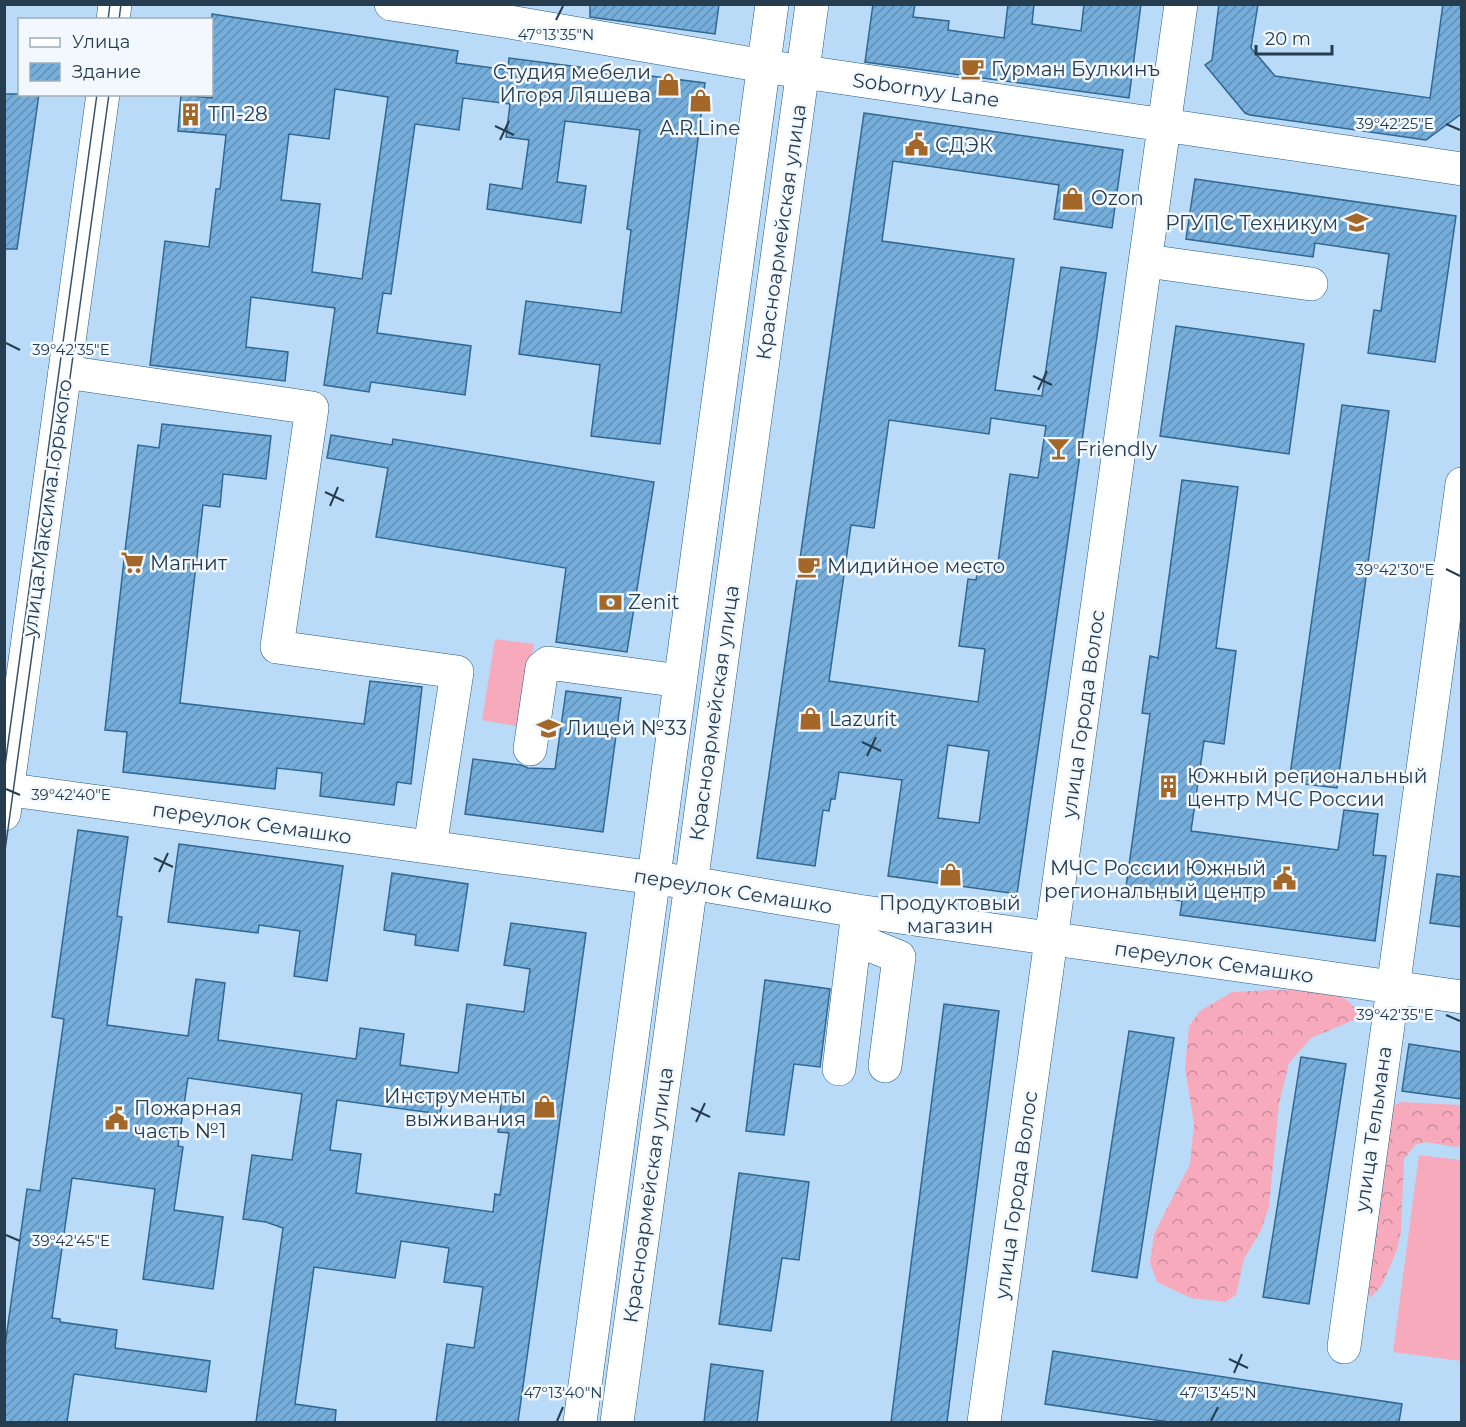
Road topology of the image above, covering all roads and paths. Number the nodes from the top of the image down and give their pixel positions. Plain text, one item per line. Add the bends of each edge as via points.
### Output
1 (391, 4) edge
2 (772, 4) edge
3 (812, 4) edge
4 (1181, 4) edge
5 (432, 7) edge
6 (764, 66) junction
7 (803, 72) junction
8 (103, 96) edge
9 (1166, 125) junction
10 (1461, 169) edge
11 (1147, 261) junction
12 (1311, 284) dead end
13 (65, 372) junction
14 (1461, 484) edge
15 (680, 681) junction
16 (531, 749) dead end
17 (6, 798) edge
18 (430, 847) junction
19 (654, 878) junction
20 (691, 883) junction
21 (856, 925) junction
22 (1051, 939) junction
23 (1392, 987) junction
24 (1461, 996) edge
25 (885, 1066) dead end
26 (839, 1069) dead end
27 (1344, 1347) dead end
28 (580, 1422) edge
29 (617, 1422) edge
30 (984, 1422) edge

1 - 5 street, Sobornyy Lane
2 - 6 street, Красноармейская улица
3 - 7 street, Красноармейская улица
4 - 9 street, улица Города Волос
5 - 6 street, Sobornyy Lane
6 - 7 street, Sobornyy Lane
6 - 15 street, Красноармейская улица
7 - 9 street, Sobornyy Lane
7 - 20 street, Красноармейская улица
8 - 13 street, улица Максима Горького
9 - 10 street, Sobornyy Lane
9 - 11 street, улица Города Волос
11 - 12 street
11 - 22 street, улица Города Волос
13 - 17 street, улица Максима Горького
13 - 18 street via 312,408 277,647 457,672
14 - 23 street, улица Тельмана
15 - 16 street via 548,663 542,668
15 - 19 street, Красноармейская улица
17 - 18 street, переулок Семашко
18 - 19 street, переулок Семашко
19 - 20 street, переулок Семашко
19 - 28 street, Красноармейская улица
20 - 21 street, переулок Семашко
20 - 29 street, Красноармейская улица
21 - 22 street, переулок Семашко
21 - 25 street via 900,957
21 - 26 street
22 - 23 street, переулок Семашко
22 - 30 street, улица Города Волос
23 - 24 street, переулок Семашко
23 - 27 street, улица Тельмана

